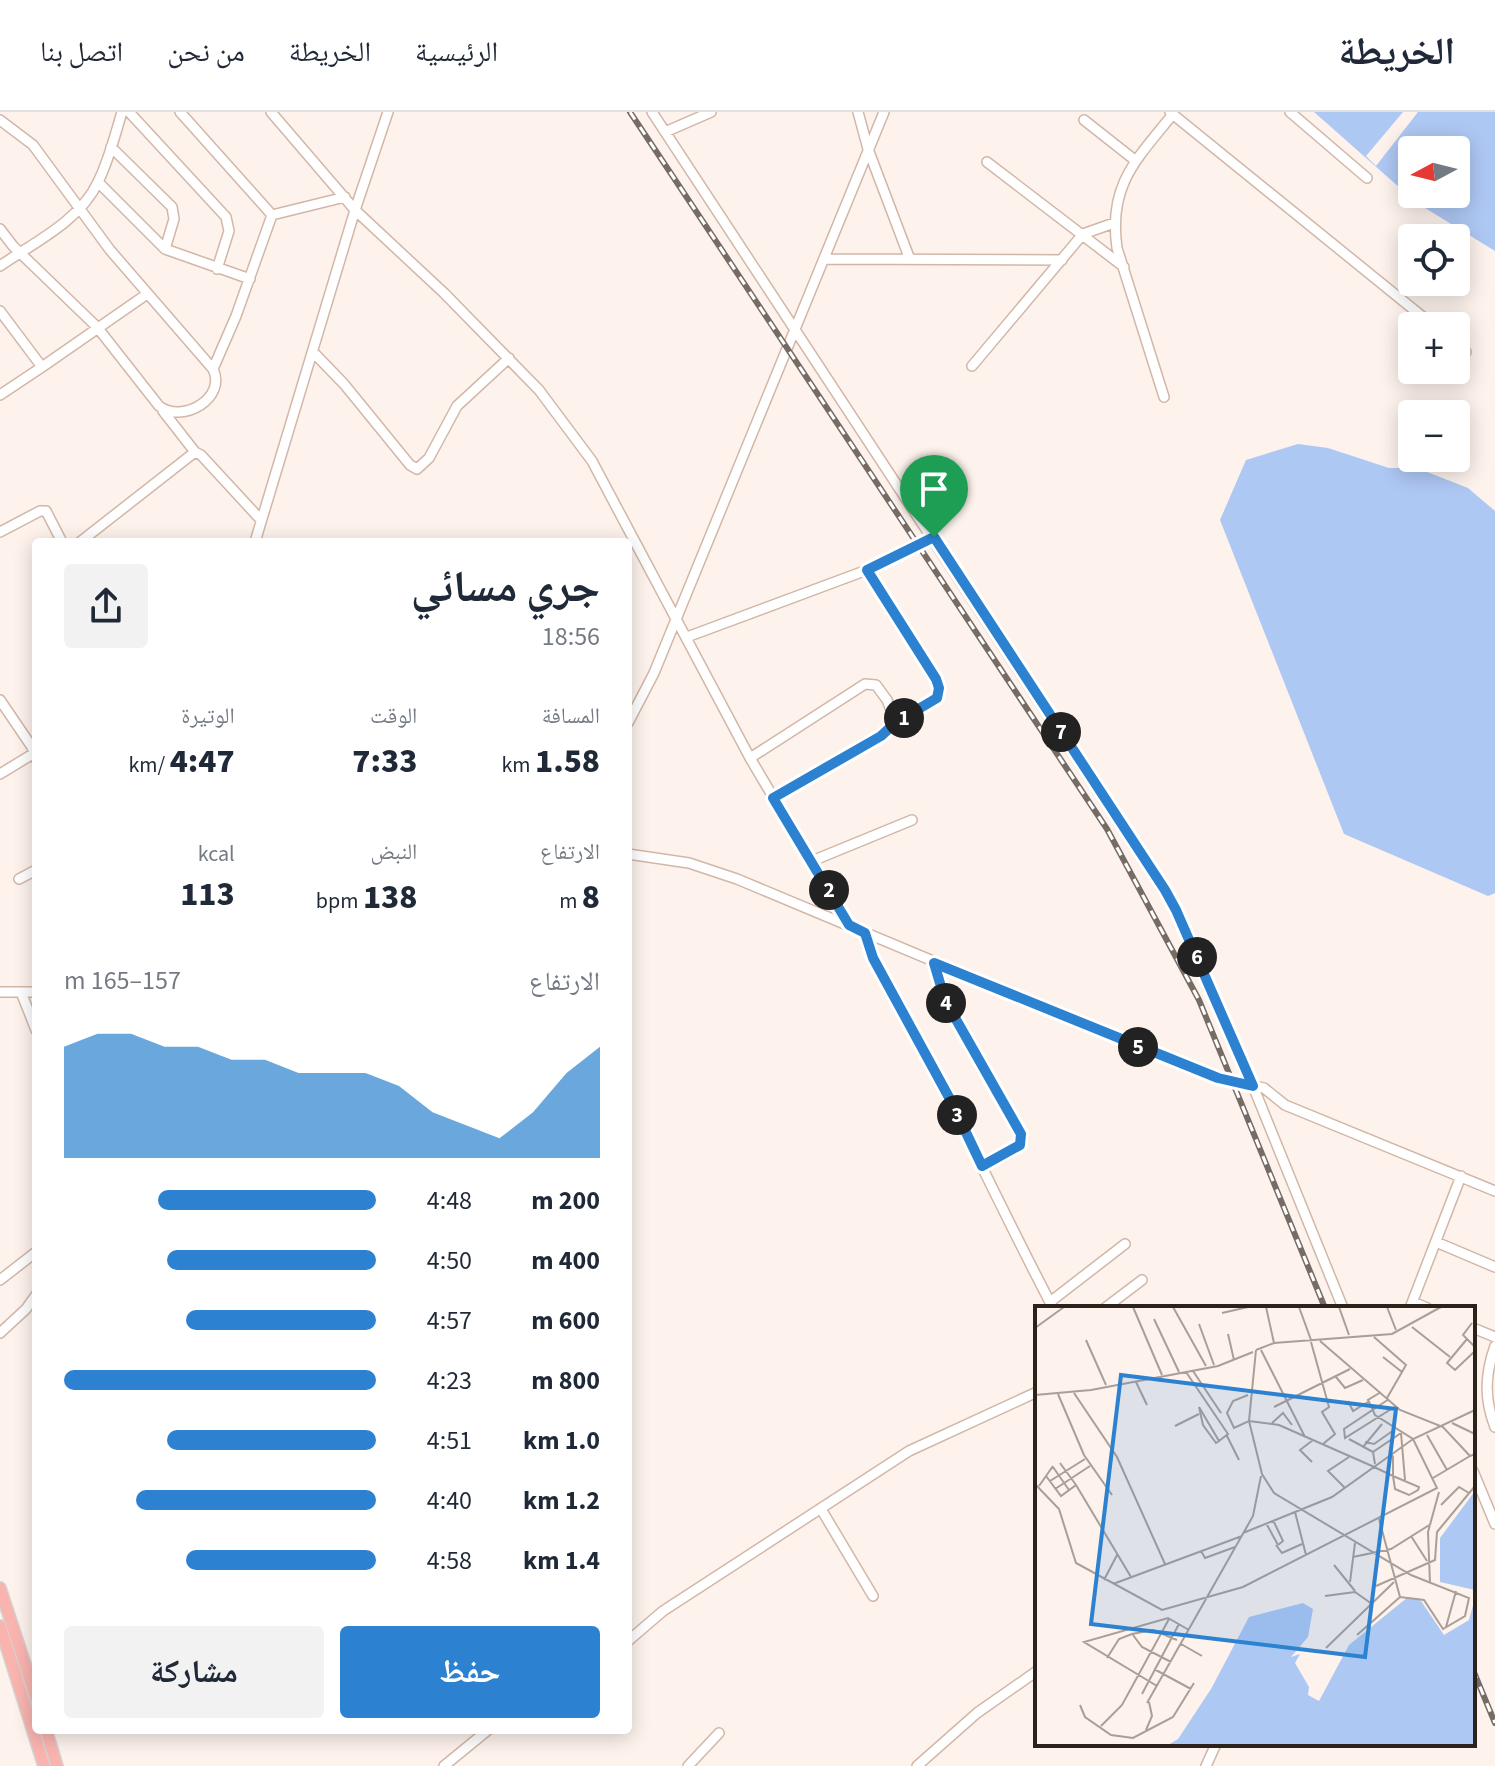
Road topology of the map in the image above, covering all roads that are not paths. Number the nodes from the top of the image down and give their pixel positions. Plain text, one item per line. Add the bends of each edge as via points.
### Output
1 (122, 112) edge
2 (129, 112) edge
3 (180, 112) edge
4 (271, 112) edge
5 (388, 112) edge
6 (652, 112) edge
7 (711, 112) edge
8 (858, 112) edge
9 (884, 112) edge
10 (1290, 112) edge
11 (1172, 113) edge
12 (0, 120) edge
13 (1084, 120) dead end
14 (665, 132) junction
15 (111, 147) junction
16 (868, 149) junction
17 (1136, 161) junction
18 (987, 162) dead end
19 (1367, 178) dead end
20 (98, 182) junction
21 (345, 197) junction
22 (78, 209) junction
23 (355, 210) junction
24 (272, 215) junction
25 (1114, 223) junction
26 (0, 229) edge
27 (1083, 234) junction
28 (165, 249) junction
29 (21, 252) junction
30 (909, 257) junction
31 (824, 259) junction
32 (1062, 260) junction
33 (0, 266) edge
34 (1124, 267) junction
35 (217, 269) junction
36 (250, 279) junction
37 (147, 294) junction
38 (0, 311) edge
39 (1417, 312) edge
40 (97, 327) junction
41 (797, 329) junction
42 (314, 353) junction
43 (509, 358) junction
44 (972, 366) dead end
45 (42, 367) junction
46 (213, 369) junction
47 (0, 395) edge
48 (1164, 397) dead end
49 (159, 406) junction
50 (195, 452) junction
51 (261, 520) junction
52 (0, 532) edge
53 (934, 537) junction
54 (60, 538) edge
55 (85, 538) edge
56 (256, 538) edge
57 (867, 570) junction
58 (677, 618) junction
59 (687, 637) junction
60 (0, 700) edge
61 (632, 715) edge
62 (895, 723) junction
63 (32, 746) edge
64 (32, 754) edge
65 (750, 758) junction
66 (0, 774) edge
67 (773, 798) junction
68 (912, 820) dead end
69 (632, 855) edge
70 (812, 861) junction
71 (32, 872) edge
72 (19, 879) dead end
73 (849, 925) junction
74 (865, 933) junction
75 (934, 963) junction
76 (0, 992) edge
77 (21, 992) junction
78 (32, 992) edge
79 (32, 1020) edge
80 (1253, 1086) junction
81 (982, 1166) junction
82 (1461, 1176) junction
83 (1495, 1191) edge
84 (1436, 1242) junction
85 (1125, 1244) dead end
86 (32, 1255) edge
87 (1495, 1267) edge
88 (0, 1280) edge
89 (1142, 1280) dead end
90 (32, 1301) edge
91 (1051, 1305) edge
92 (1411, 1305) edge
93 (1108, 1306) edge
94 (1342, 1306) edge
95 (1475, 1329) edge
96 (0, 1333) edge
97 (1495, 1337) edge
98 (1495, 1346) edge
99 (1035, 1393) edge
100 (1495, 1427) edge
101 (1475, 1476) edge
102 (821, 1509) junction
103 (1495, 1524) edge
104 (0, 1588) edge
105 (873, 1596) dead end
106 (0, 1626) edge
107 (632, 1638) edge
108 (32, 1672) edge
109 (1035, 1672) edge
110 (32, 1728) edge
111 (719, 1733) dead end
112 (34, 1734) edge
113 (47, 1734) edge
114 (483, 1734) edge
115 (1215, 1746) edge
116 (44, 1766) edge
117 (57, 1766) edge
118 (444, 1766) edge
119 (688, 1766) edge
120 (917, 1766) edge
121 (1206, 1766) edge

1 - 15 street
2 - 35 street via 229,221
3 - 24 street
4 - 21 street
5 - 23 street
6 - 14 street
7 - 14 street
8 - 16 street
9 - 16 street
10 - 19 street
11 - 17 street
11 - 39 street
12 - 22 street via 33,145
13 - 17 street
14 - 41 street
15 - 20 street
15 - 28 street via 172,207
16 - 30 street
16 - 31 street
17 - 25 street via 1118,198
18 - 27 street
20 - 22 street
20 - 28 street
21 - 23 street
21 - 24 street
22 - 29 street
22 - 37 street
23 - 42 street
23 - 43 street
24 - 36 street
25 - 27 street
25 - 34 street
26 - 29 street
27 - 32 street
27 - 34 street
28 - 35 street
29 - 33 street
29 - 40 street
30 - 31 street
30 - 32 street
31 - 41 street
32 - 44 street
34 - 48 street
35 - 36 street
36 - 46 street
37 - 40 street
37 - 46 street
38 - 45 street
40 - 45 street
40 - 49 street
41 - 53 street
41 - 58 street
42 - 43 street via 417,469 429,458 457,406
42 - 51 street
43 - 58 street via 592,461
45 - 47 street
46 - 49 street via 215,390 205,400 180,413
49 - 50 street
50 - 51 street
50 - 55 street
51 - 56 street
52 - 54 street via 46,511
53 - 57 street
53 - 80 street via 1165,890
57 - 59 street
57 - 62 street via 939,684 937,698
58 - 59 street
58 - 61 street
59 - 65 street
60 - 63 street
62 - 65 street via 887,700 869,683
62 - 67 street
64 - 66 street
65 - 67 street
67 - 70 street
68 - 70 street
69 - 73 street via 689,863
70 - 73 street
71 - 72 street
73 - 74 street
74 - 75 street
74 - 81 street via 873,958
75 - 80 street via 1218,1078
75 - 81 street via 945,1000 1021,1134 1015,1150
76 - 77 street
77 - 78 street
77 - 79 street
80 - 82 street via 1285,1105
80 - 94 street
81 - 91 street
82 - 83 street
82 - 84 street
84 - 87 street
84 - 92 street
85 - 91 street
86 - 88 street
89 - 93 street
90 - 96 street
95 - 97 street
98 - 100 street via 1486,1389
99 - 102 street via 909,1451
101 - 103 street
102 - 105 street
102 - 107 street via 663,1611
104 - 108 main road
106 - 110 main road
109 - 120 street via 977,1713
111 - 119 street
112 - 116 main road
113 - 117 main road
114 - 118 street
115 - 121 street

